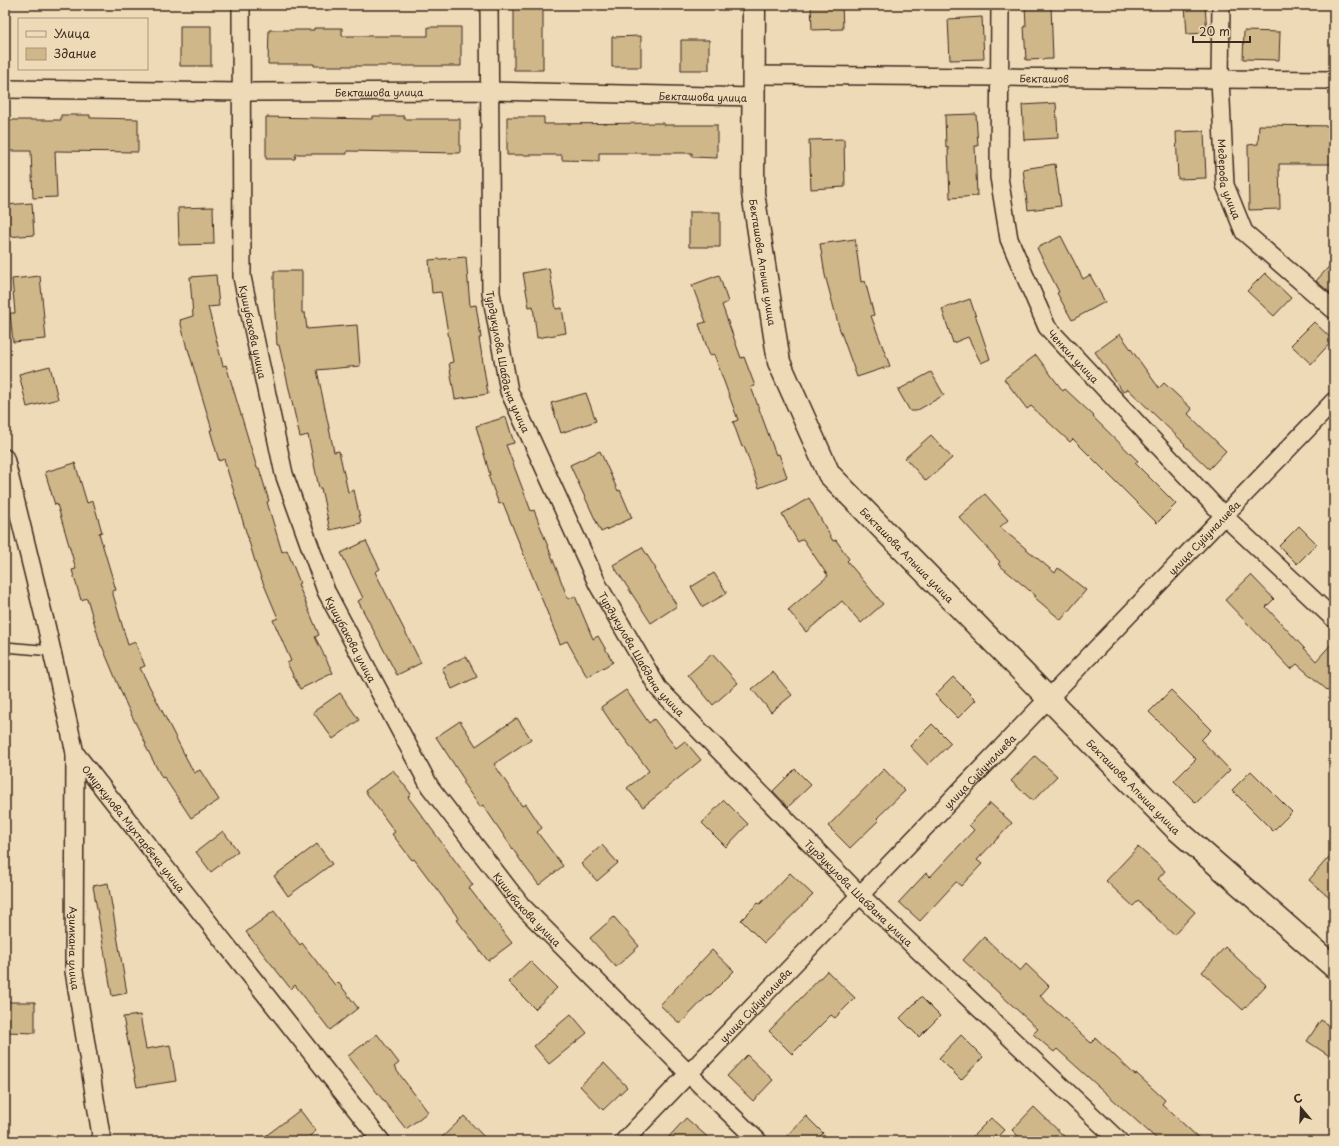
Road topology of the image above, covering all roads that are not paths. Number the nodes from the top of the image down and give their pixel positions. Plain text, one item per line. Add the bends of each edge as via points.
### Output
1 (241, 5) edge
2 (489, 5) edge
3 (754, 5) edge
4 (1000, 5) edge
5 (1221, 5) edge
6 (754, 75) junction
7 (1000, 77) junction
8 (1220, 79) junction
9 (1334, 80) edge
10 (5, 89) edge
11 (489, 91) junction
12 (241, 92) junction
13 (754, 97) junction
14 (1334, 310) edge
15 (1334, 401) edge
16 (5, 458) edge
17 (1224, 516) junction
18 (1334, 620) edge
19 (5, 647) edge
20 (52, 651) junction
21 (1048, 698) junction
22 (75, 753) junction
23 (860, 895) junction
24 (1334, 967) edge
25 (689, 1074) junction
26 (102, 1141) edge
27 (381, 1141) edge
28 (624, 1141) edge
29 (758, 1141) edge
30 (1118, 1141) edge

1 - 12 street, Кушубакова улица
2 - 11 street, Турдукулова Шабдана улица
3 - 6 street, Бекташова Апыша улица
4 - 7 street, Ченкил улица
5 - 8 street, Медерова улица
6 - 7 street, Бекташов
6 - 13 street, Бекташова Апыша улица
7 - 8 street, Бекташов
7 - 17 street, Ченкил улица via 999,177 1009,240 1047,327
8 - 9 street, Бекташов
8 - 14 street, Медерова улица via 1225,185 1244,232
10 - 12 street, Бекташова улица
11 - 12 street, Бекташова улица
11 - 13 street, Бекташова улица
11 - 23 street, Турдукулова Шабдана улица via 491,293 509,391 598,585 658,688
12 - 25 street, Кушубакова улица via 242,277 284,474 326,591 430,787 521,905
13 - 21 street, Бекташова Апыша улица via 753,193 779,362 829,474
15 - 17 street, улица Суйуналиева
16 - 20 street, Омуркулова Мухтарбека улица
17 - 18 street, Ченкил улица
17 - 21 street, улица Суйуналиева
19 - 20 lane
20 - 22 street, Омуркулова Мухтарбека улица
21 - 23 street, улица Суйуналиева
21 - 24 street, Бекташова Апыша улица via 1175,828
22 - 26 street, Азимкана улица via 74,971
22 - 27 street, Омуркулова Мухтарбека улица
23 - 25 street, улица Суйуналиева
23 - 30 street, Турдукулова Шабдана улица
25 - 28 street, улица Суйуналиева
25 - 29 street, Кушубакова улица

